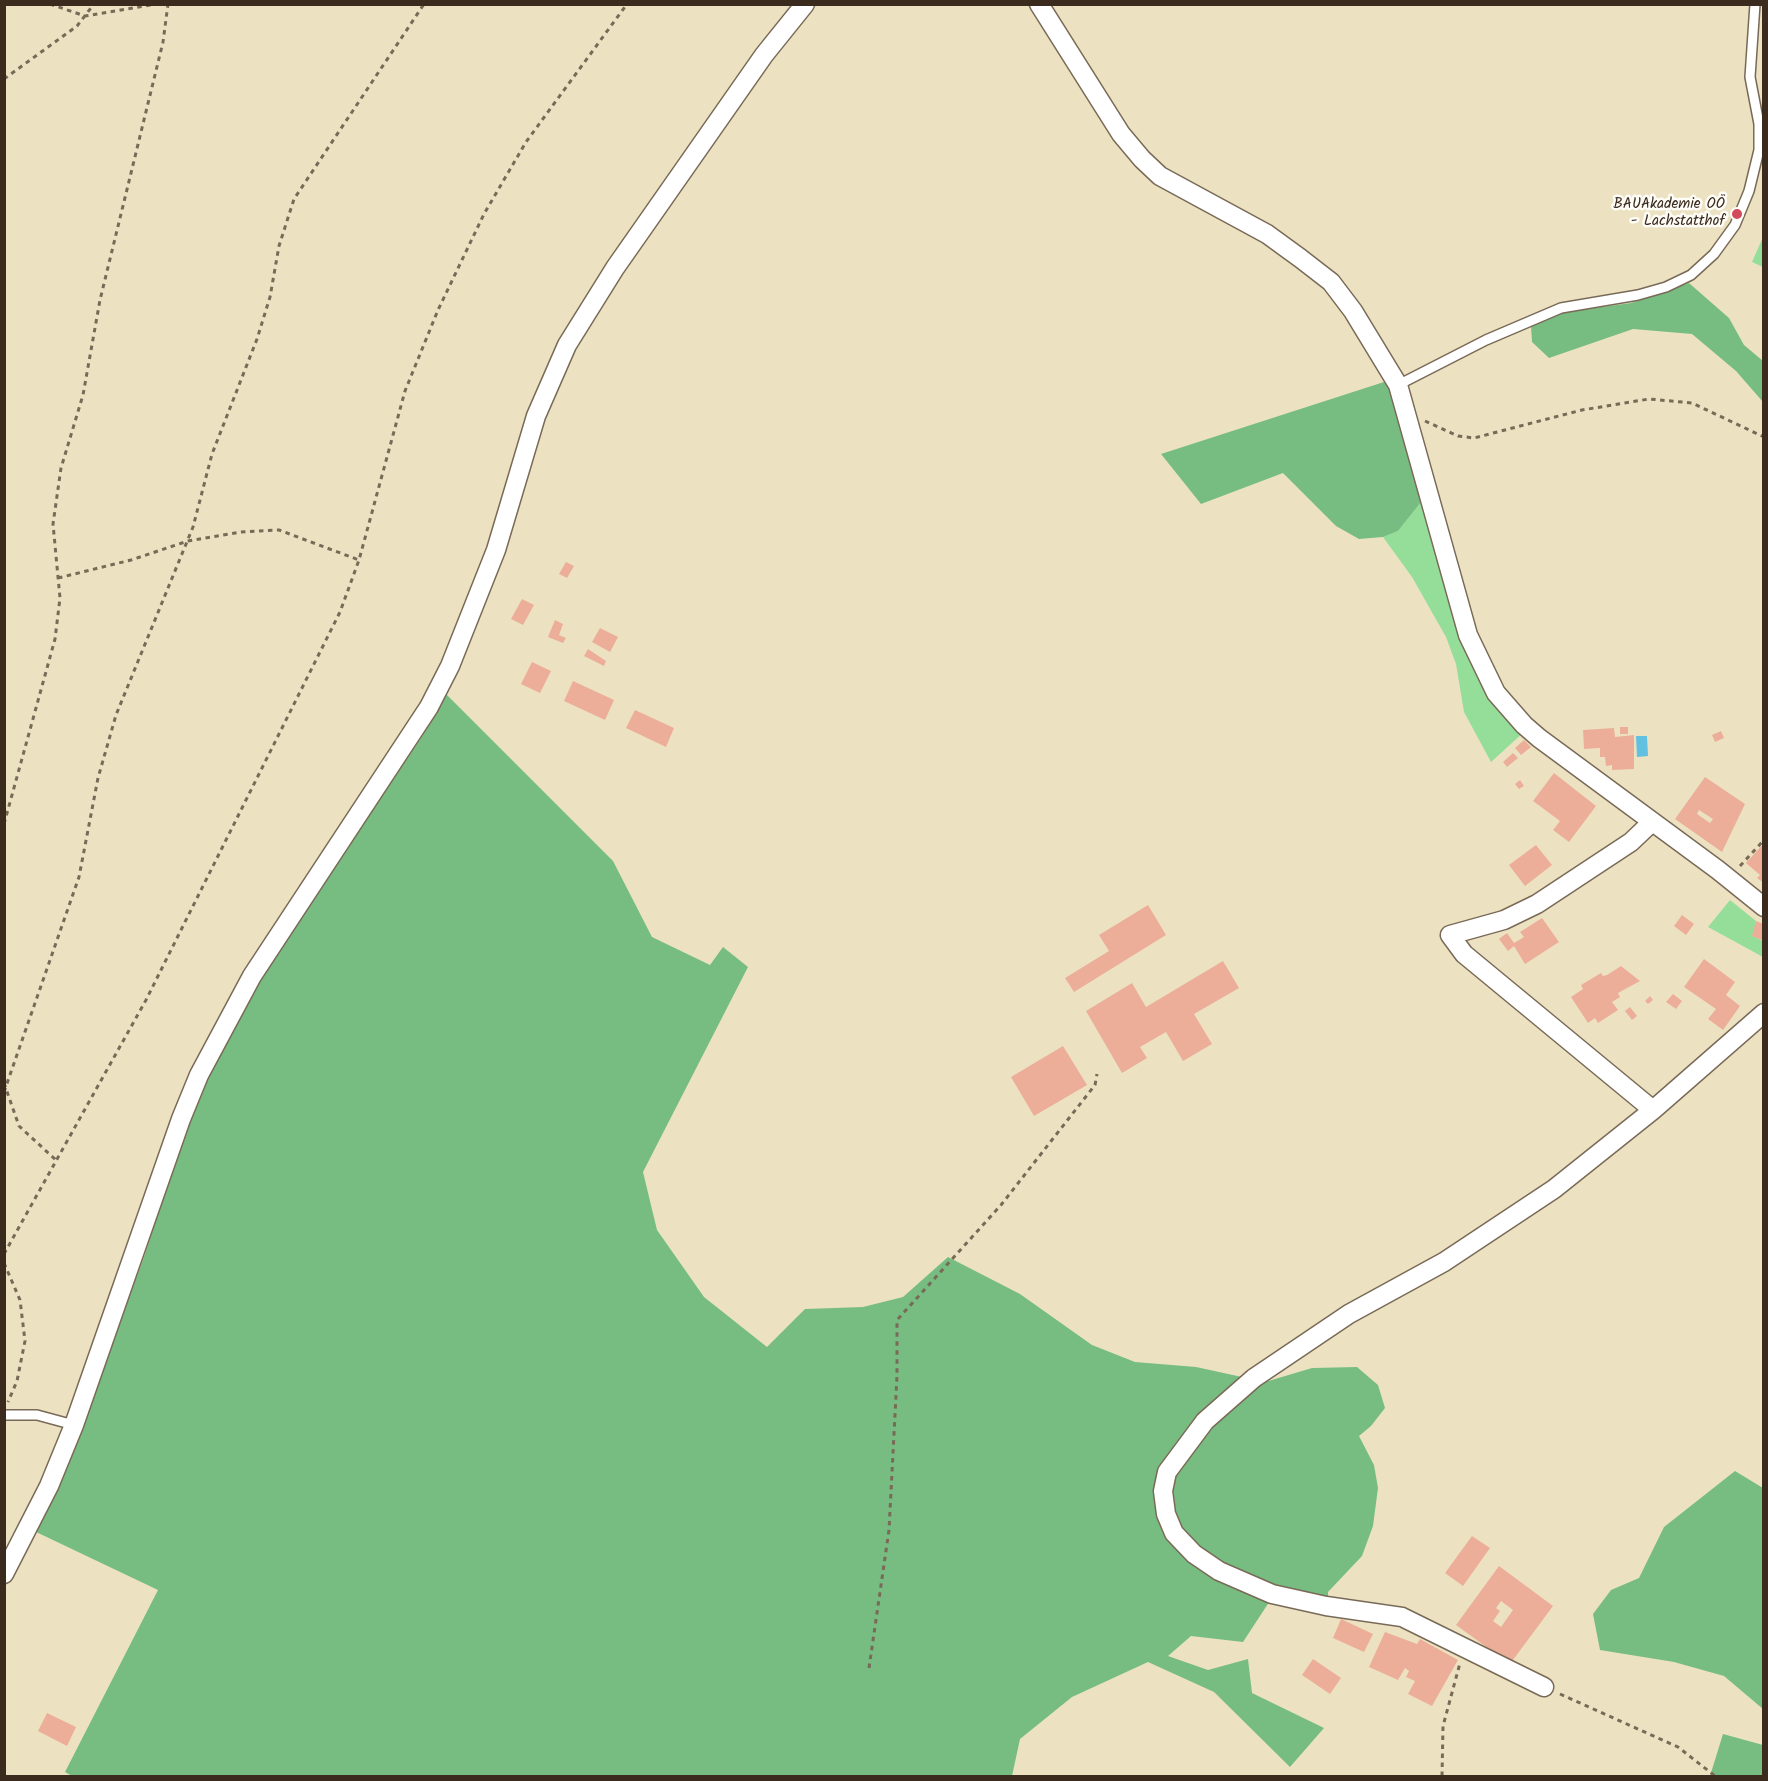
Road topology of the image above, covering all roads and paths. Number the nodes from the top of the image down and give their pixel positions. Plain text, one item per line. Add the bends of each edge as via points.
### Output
1 (50, 4) edge
2 (94, 4) edge
3 (156, 4) edge
4 (168, 4) edge
5 (424, 4) edge
6 (627, 4) edge
7 (805, 4) edge
8 (1039, 4) edge
9 (1755, 4) edge
10 (85, 16) junction
11 (4, 79) edge
12 (1398, 385) junction
13 (1407, 412) junction
14 (1764, 437) edge
15 (188, 541) junction
16 (359, 560) junction
17 (58, 578) junction
18 (4, 808) edge
19 (8, 813) junction
20 (1652, 822) junction
21 (4, 824) edge
22 (1764, 840) edge
23 (1743, 863) dead end
24 (1764, 908) edge
25 (1764, 1013) edge
26 (1097, 1074) dead end
27 (6, 1084) edge
28 (4, 1092) edge
29 (1653, 1110) junction
30 (57, 1161) junction
31 (4, 1254) edge
32 (4, 1263) edge
33 (4, 1413) edge
34 (74, 1425) junction
35 (4, 1574) edge
36 (1462, 1646) junction
37 (869, 1668) dead end
38 (1544, 1687) joint
39 (1441, 1775) edge
40 (1715, 1776) edge

1 - 10 path
2 - 10 path
3 - 10 path
4 - 17 path via 163,42 100,300 83,395 61,468 52,524
5 - 15 path via 294,199 257,339 212,454
6 - 16 path via 526,142 484,214 405,391
7 - 34 street via 764,55 615,268 567,345 536,416 496,550 450,666 429,707 252,976 199,1075
8 - 12 street via 1121,134 1142,159 1160,176 1267,234 1331,282
9 - 12 lane via 1750,77 1759,124 1759,150 1735,225 1714,254 1691,274 1666,286 1638,295 1561,308 1486,340
10 - 11 path
12 - 13 street
13 - 14 path via 1458,436 1474,438 1582,410 1649,399 1692,403
13 - 20 street via 1461,612 1481,666 1496,693 1531,731
15 - 16 path via 279,530
15 - 17 path via 131,561
15 - 27 path via 116,715 98,778 79,877
16 - 30 path via 340,612 294,707 146,1000
17 - 19 path via 55,639
18 - 19 path
19 - 21 path
20 - 24 street
20 - 29 street via 1631,842 1537,904 1504,920 1450,935 1464,954
22 - 23 path
25 - 29 street
26 - 37 path via 1095,1086 1001,1205 897,1320 889,1530
27 - 28 path
27 - 30 path via 19,1126
29 - 36 street via 1554,1190 1504,1224 1349,1314 1254,1378 1205,1421 1167,1472 1163,1491 1174,1533 1194,1554 1219,1571 1272,1594 1402,1617
30 - 31 path
32 - 33 path via 21,1300 25,1341 17,1381
33 - 34 lane via 37,1415
34 - 35 street via 49,1486
36 - 38 street
36 - 39 path via 1443,1726
38 - 40 path via 1678,1747

